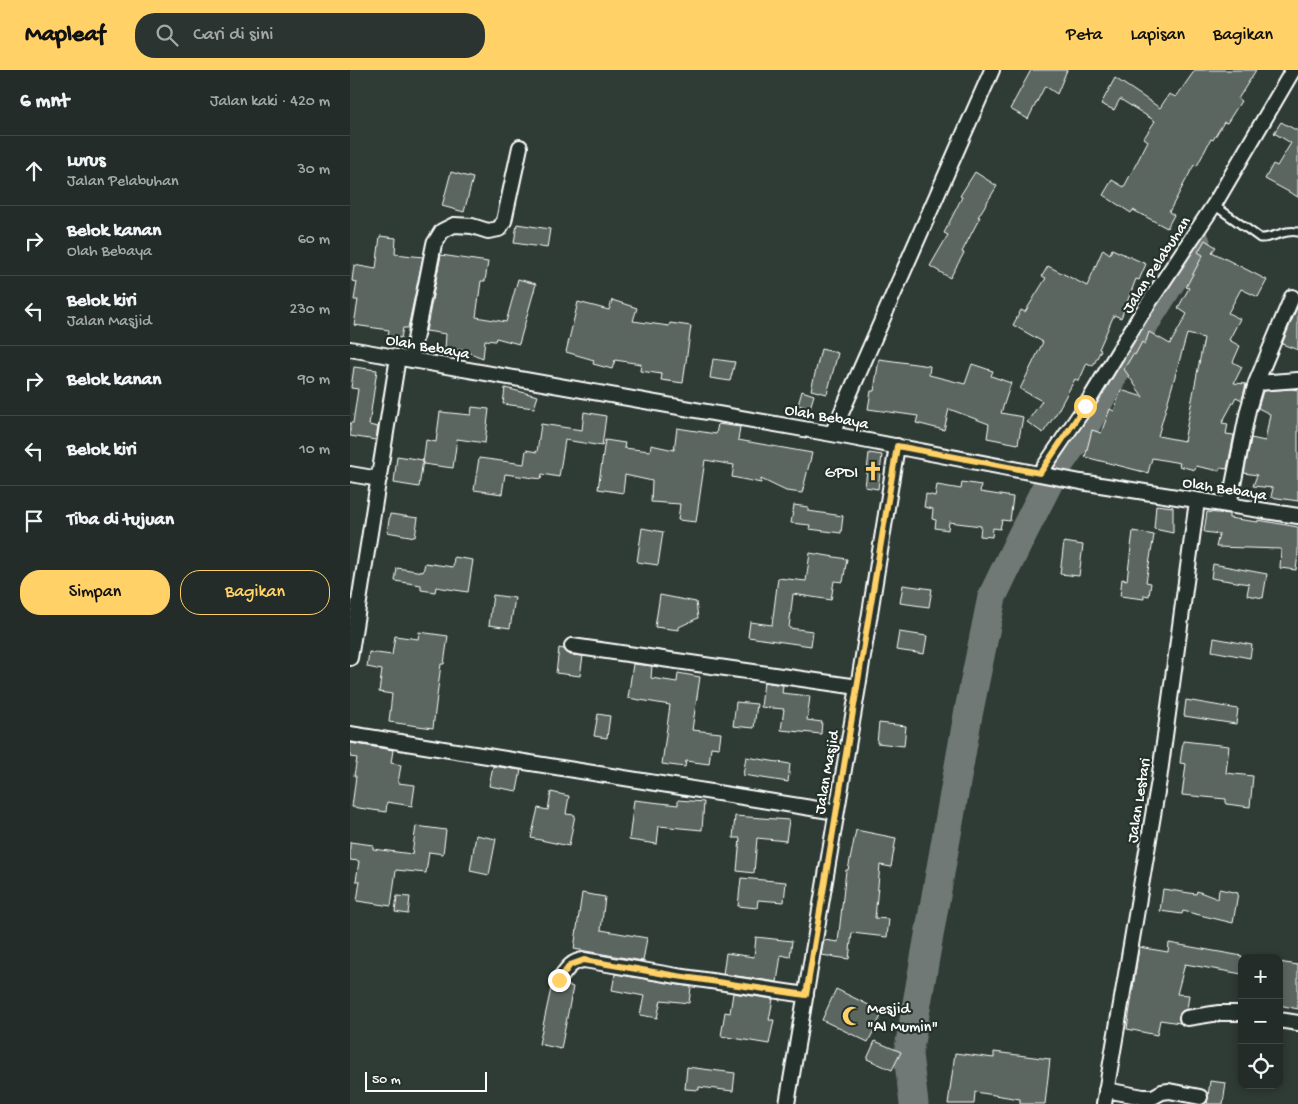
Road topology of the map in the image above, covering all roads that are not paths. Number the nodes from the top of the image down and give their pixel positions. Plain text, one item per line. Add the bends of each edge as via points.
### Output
1 (992, 70) edge
2 (1293, 70) edge
3 (520, 147) dead end
4 (1216, 206) junction
5 (1298, 232) edge
6 (1292, 297) dead end
7 (350, 349) edge
8 (405, 359) junction
9 (1298, 380) edge
10 (1256, 383) junction
11 (832, 434) junction
12 (897, 446) junction
13 (350, 474) edge
14 (1044, 474) junction
15 (379, 479) junction
16 (1197, 501) junction
17 (1228, 505) junction
18 (1298, 516) edge
19 (572, 646) dead end
20 (350, 658) edge
21 (858, 687) junction
22 (350, 734) edge
23 (836, 812) junction
24 (559, 980) dead end
25 (806, 995) junction
26 (1238, 1013) edge
27 (1187, 1018) dead end
28 (1283, 1021) edge
29 (1298, 1023) edge
30 (1106, 1090) junction
31 (1200, 1097) dead end
32 (786, 1104) edge
33 (1104, 1104) edge

1 - 11 street
2 - 4 street, Jalan Pelabuhan
3 - 8 street via 504,221 498,229 454,225 442,231 434,244
4 - 5 lane via 1260,238
4 - 14 street, Jalan Pelabuhan via 1140,316
6 - 10 street
7 - 8 street, Olah Bebaya
8 - 11 street, Olah Bebaya
8 - 15 street
9 - 10 street
10 - 17 street
11 - 12 street, Olah Bebaya
12 - 14 street, Olah Bebaya
12 - 21 street, Jalan Masjid
13 - 15 street
14 - 16 street, Olah Bebaya
15 - 20 street
16 - 17 street, Olah Bebaya
16 - 30 street, Jalan Lestari via 1159,780
17 - 18 street, Olah Bebaya
19 - 21 street
21 - 23 street, Jalan Masjid
22 - 23 street
23 - 25 street, Jalan Masjid
24 - 25 street via 570,965 584,960
25 - 32 street, Jalan Masjid
26 - 27 street
28 - 29 street
30 - 31 street via 1143,1097 1169,1091
30 - 33 street, Jalan Lestari

